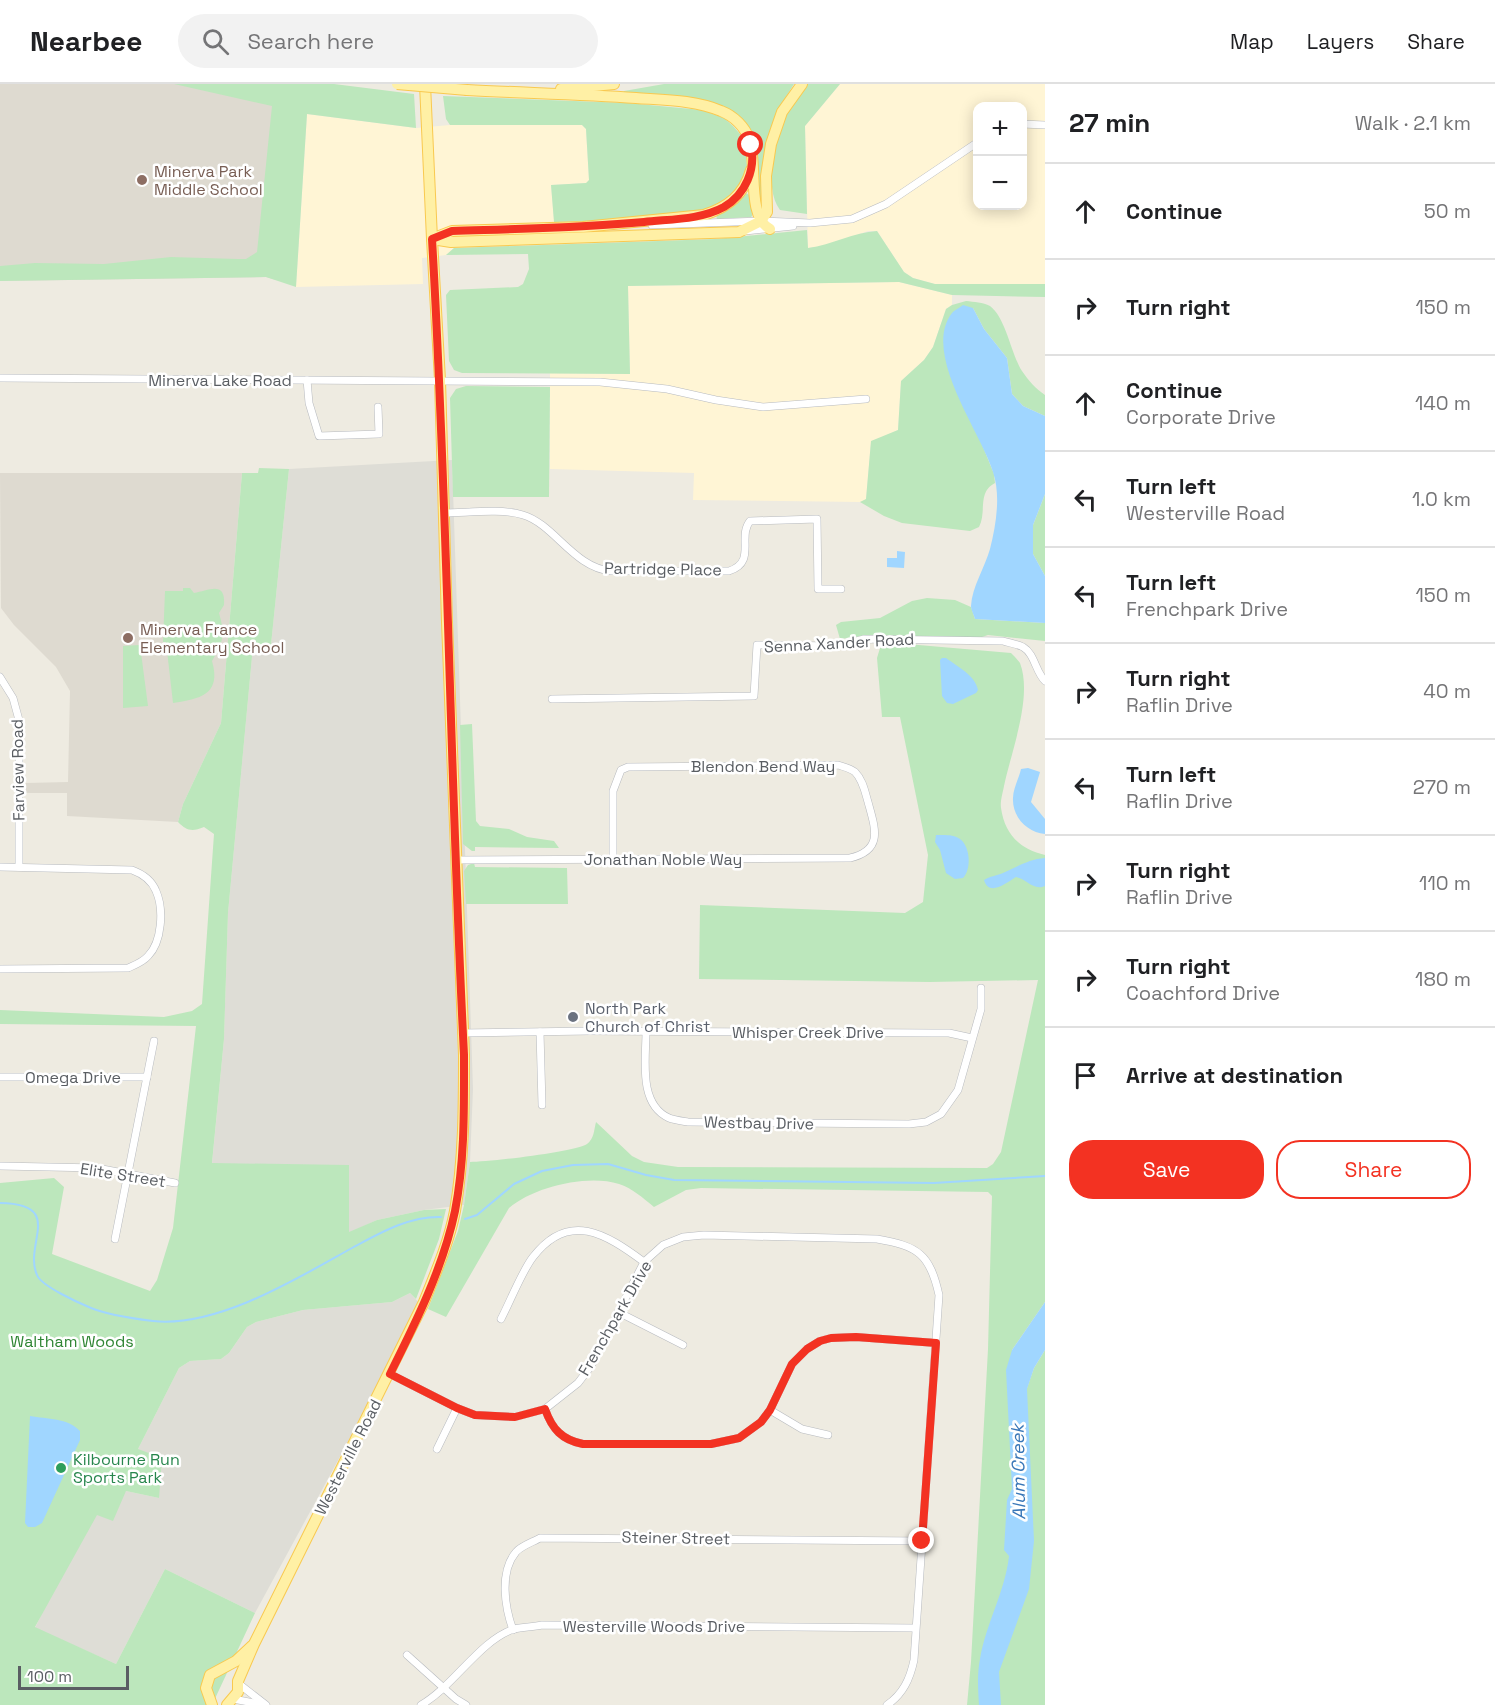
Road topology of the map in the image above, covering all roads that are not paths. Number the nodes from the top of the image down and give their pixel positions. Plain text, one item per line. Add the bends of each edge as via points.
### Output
1 (397, 84) edge
2 (425, 84) edge
3 (614, 84) edge
4 (802, 84) edge
5 (468, 90) junction
6 (1027, 124) edge
7 (1045, 125) edge
8 (973, 145) edge
9 (753, 161) junction
10 (761, 221) junction
11 (810, 223) junction
12 (584, 227) junction
13 (770, 229) junction
14 (739, 232) junction
15 (432, 239) junction
16 (0, 378) edge
17 (308, 380) junction
18 (440, 380) junction
19 (866, 399) dead end
20 (378, 407) dead end
21 (444, 513) junction
22 (841, 589) dead end
23 (0, 677) edge
24 (1045, 681) edge
25 (552, 699) dead end
26 (867, 852) joint
27 (614, 859) junction
28 (456, 860) junction
29 (0, 867) edge
30 (19, 867) junction
31 (0, 969) edge
32 (981, 988) dead end
33 (540, 1032) junction
34 (646, 1032) junction
35 (463, 1033) junction
36 (972, 1038) junction
37 (154, 1041) dead end
38 (0, 1077) edge
39 (147, 1077) junction
40 (542, 1105) dead end
41 (0, 1166) edge
42 (128, 1173) junction
43 (175, 1183) dead end
44 (115, 1239) dead end
45 (644, 1262) junction
46 (618, 1312) junction
47 (501, 1319) dead end
48 (936, 1343) junction
49 (683, 1345) dead end
50 (390, 1374) junction
51 (457, 1408) junction
52 (545, 1409) junction
53 (770, 1410) junction
54 (828, 1435) dead end
55 (437, 1449) dead end
56 (922, 1541) junction
57 (915, 1628) junction
58 (513, 1630) junction
59 (255, 1644) junction
60 (407, 1655) dead end
61 (222, 1669) junction
62 (239, 1682) junction
63 (444, 1688) junction
64 (211, 1700) edge
65 (229, 1702) edge
66 (889, 1704) edge
67 (264, 1705) edge
68 (421, 1705) edge
69 (466, 1705) edge

1 - 5 main road, bridge
2 - 15 main road, Westerville Road
3 - 5 main road
4 - 10 main road via 782,112 771,144 766,177 767,212
5 - 9 main road via 702,105 721,110 737,121 748,136
6 - 7 street
8 - 11 street via 860,217
9 - 10 main road via 756,212
9 - 12 main road via 741,193 713,212
10 - 11 street
10 - 12 street
10 - 13 main road
10 - 14 main road
11 - 13 street
12 - 15 main road via 452,231
13 - 14 street
14 - 15 main road via 451,242
15 - 18 main road, Westerville Road
16 - 17 street, Minerva Lake Road
17 - 18 street, Minerva Lake Road
17 - 20 street via 309,403 319,436 378,434
18 - 19 street, Minerva Lake Road via 600,382 667,389 763,407
18 - 21 main road, Westerville Road
21 - 22 street, Partridge Place via 524,515 593,567 611,571 737,568 744,558 747,524 754,519 817,519 818,589
21 - 28 main road, Westerville Road
23 - 30 street, Farview Road via 13,698 19,720
24 - 25 street, Senna Xander Road via 1024,647 1003,641 864,639 837,646 757,645 753,696
26 - 27 street, Jonathan Noble Way via 850,858
26 - 27 street, Blendon Bend Way via 875,838 874,826 862,784 848,768 638,766 621,770 613,791
27 - 28 street, Jonathan Noble Way
28 - 35 main road, Westerville Road
29 - 30 street
30 - 31 street via 141,873 159,899 159,929 154,948 146,958 120,970
32 - 36 street via 981,1009
33 - 34 street, Whisper Creek Drive
33 - 35 street, Whisper Creek Drive
33 - 40 street
34 - 36 street, Whisper Creek Drive via 949,1033
34 - 36 street, Westbay Drive via 646,1086 653,1104 668,1117 688,1122 926,1122 941,1114 958,1090
35 - 50 main road, Westerville Road via 464,1111 455,1213 424,1302
37 - 39 street
38 - 39 street, Omega Drive
39 - 42 street
41 - 42 street, Elite Street via 84,1166
42 - 43 street, Elite Street
42 - 44 street
45 - 46 street, Frenchpark Drive
45 - 47 street via 615,1240 585,1230 555,1236 532,1257
45 - 48 street, Frenchpark Drive via 663,1245 682,1237 704,1235 877,1239 902,1244 924,1256 935,1275 939,1295
46 - 49 street
46 - 52 street, Frenchpark Drive via 591,1366 578,1383
48 - 53 street via 856,1337 820,1341 792,1364
48 - 56 street
50 - 51 street, Frenchpark Drive
50 - 59 main road, Westerville Road
51 - 52 street, Frenchpark Drive via 475,1415 515,1417
51 - 55 street
52 - 53 street via 560,1435 583,1444 711,1444 739,1438
53 - 54 street via 802,1429
56 - 57 street
56 - 58 street, Steiner Street via 540,1538 516,1552 509,1564 506,1603
57 - 58 street, Westerville Woods Drive via 542,1625
57 - 66 street via 912,1671 902,1691
58 - 63 street, Westerville Woods Drive via 489,1645
59 - 61 main road, Westerville Road
59 - 62 main road, Westerville Road
60 - 63 street
61 - 62 main road via 232,1672
61 - 64 main road, Westerville Road via 208,1679 206,1688
62 - 65 main road, Westerville Road via 238,1692
62 - 67 street
63 - 68 street, Westerville Woods Drive
63 - 69 street
64 - 65 main road, Westerville Road
65 - 67 street via 249,1700

